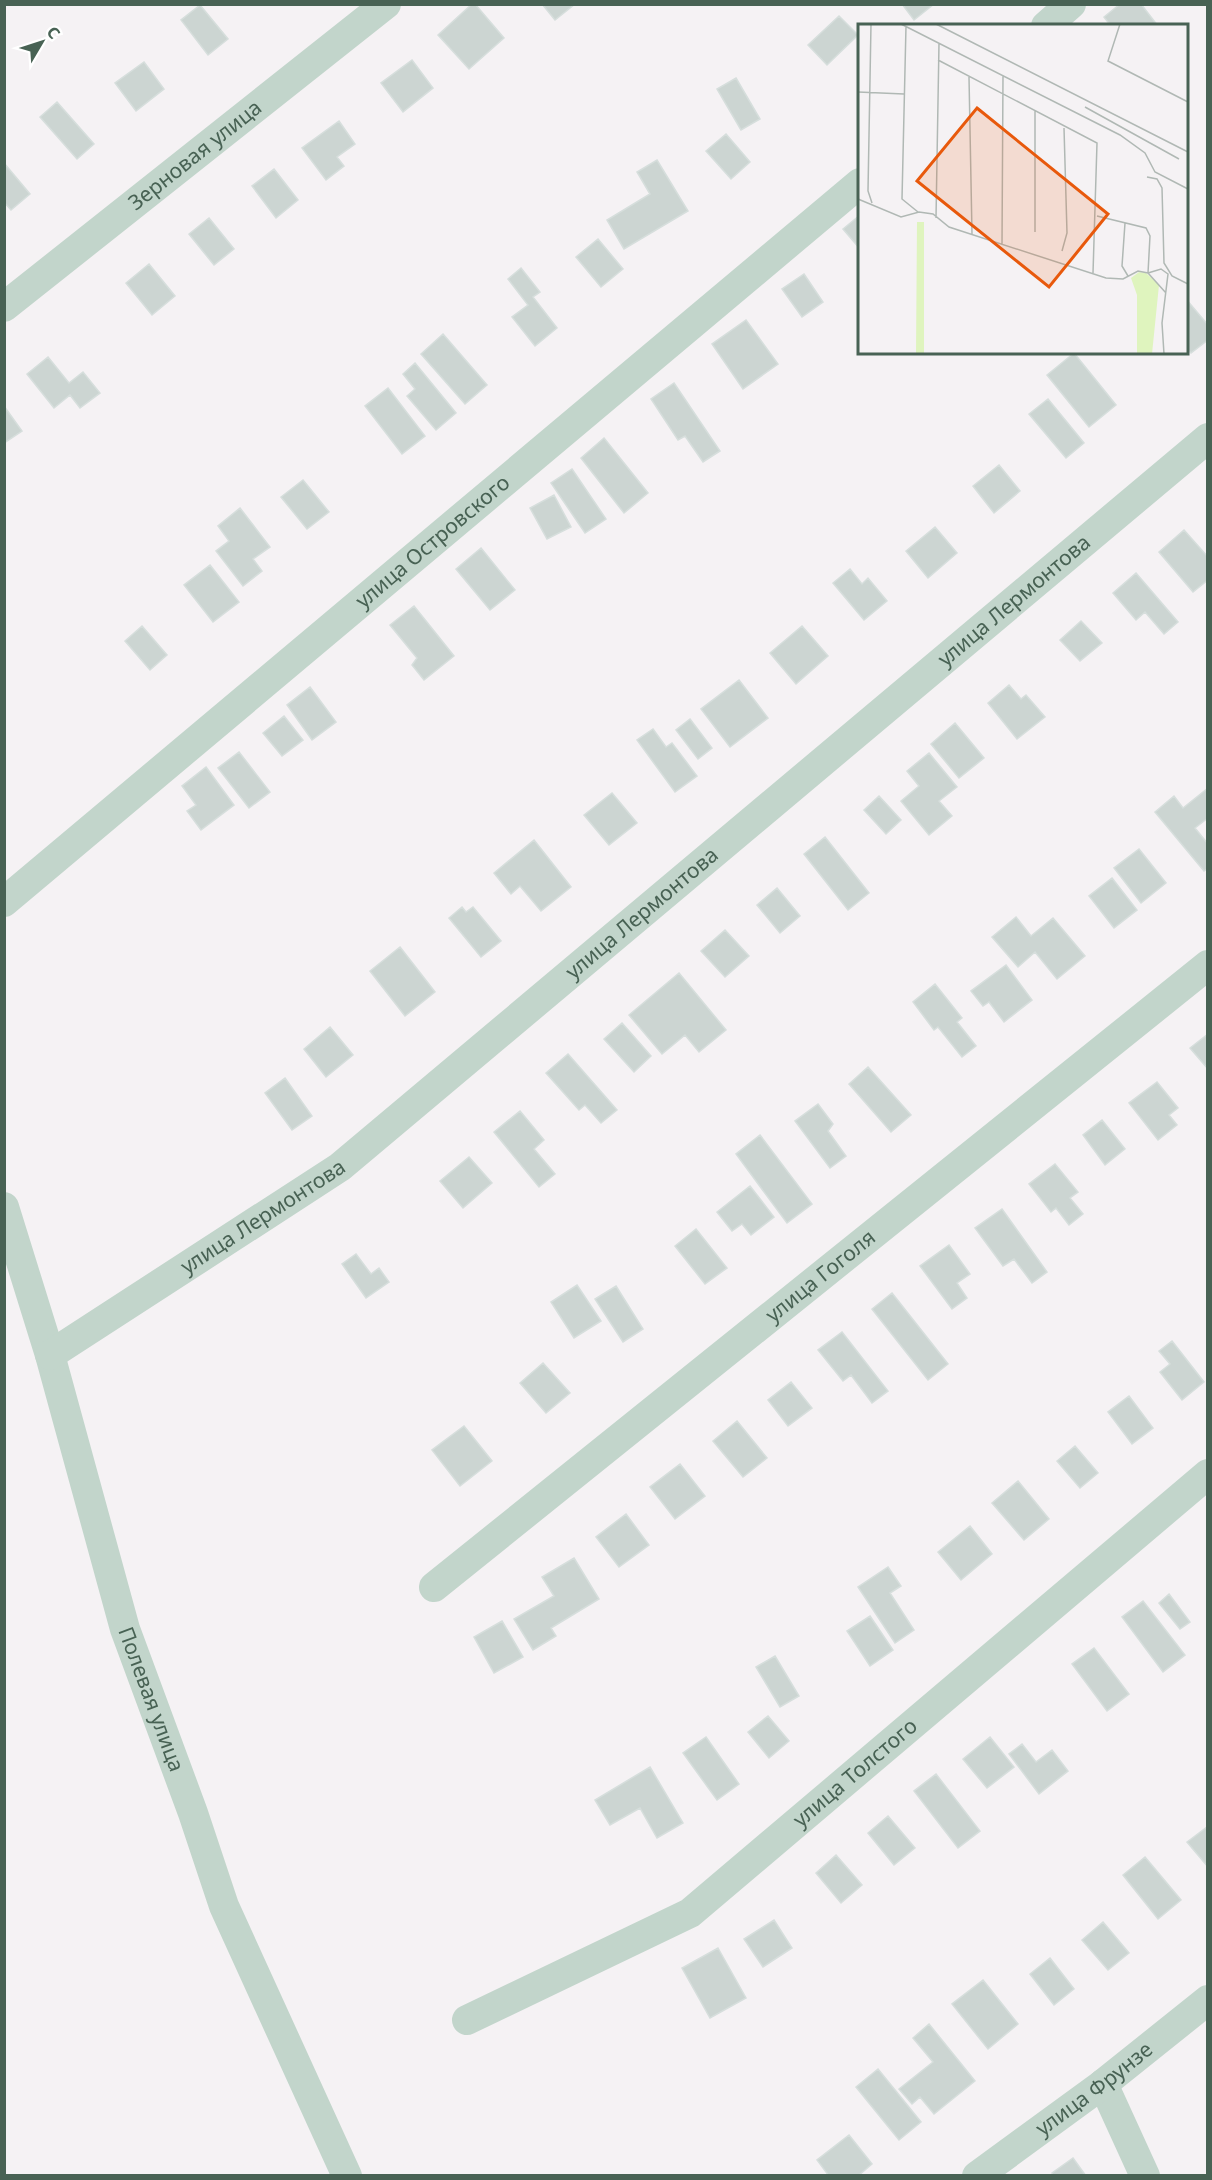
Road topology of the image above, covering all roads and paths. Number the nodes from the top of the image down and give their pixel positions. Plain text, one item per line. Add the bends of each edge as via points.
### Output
1 (386, 4) edge
2 (1071, 4) edge
3 (1048, 24) edge
4 (858, 185) edge
5 (4, 307) edge
6 (1208, 438) edge
7 (4, 902) edge
8 (1208, 966) edge
9 (4, 1207) edge
10 (50, 1355) junction
11 (1208, 1474) edge
12 (434, 1587) dead end
13 (1208, 2000) edge
14 (467, 2020) dead end
15 (1103, 2084) junction
16 (347, 2175) edge
17 (977, 2175) edge
18 (1145, 2175) edge

1 - 5 street, Зерновая улица
2 - 3 street
4 - 7 street, улица Островского
6 - 10 street, улица Лермонтова via 340,1167
8 - 12 street, улица Гоголя
9 - 10 street, Полевая улица
10 - 16 street, Полевая улица via 125,1629 224,1906
11 - 14 street, улица Толстого via 690,1913
13 - 15 street, улица Фрунзе
15 - 17 street, улица Фрунзе
15 - 18 street

